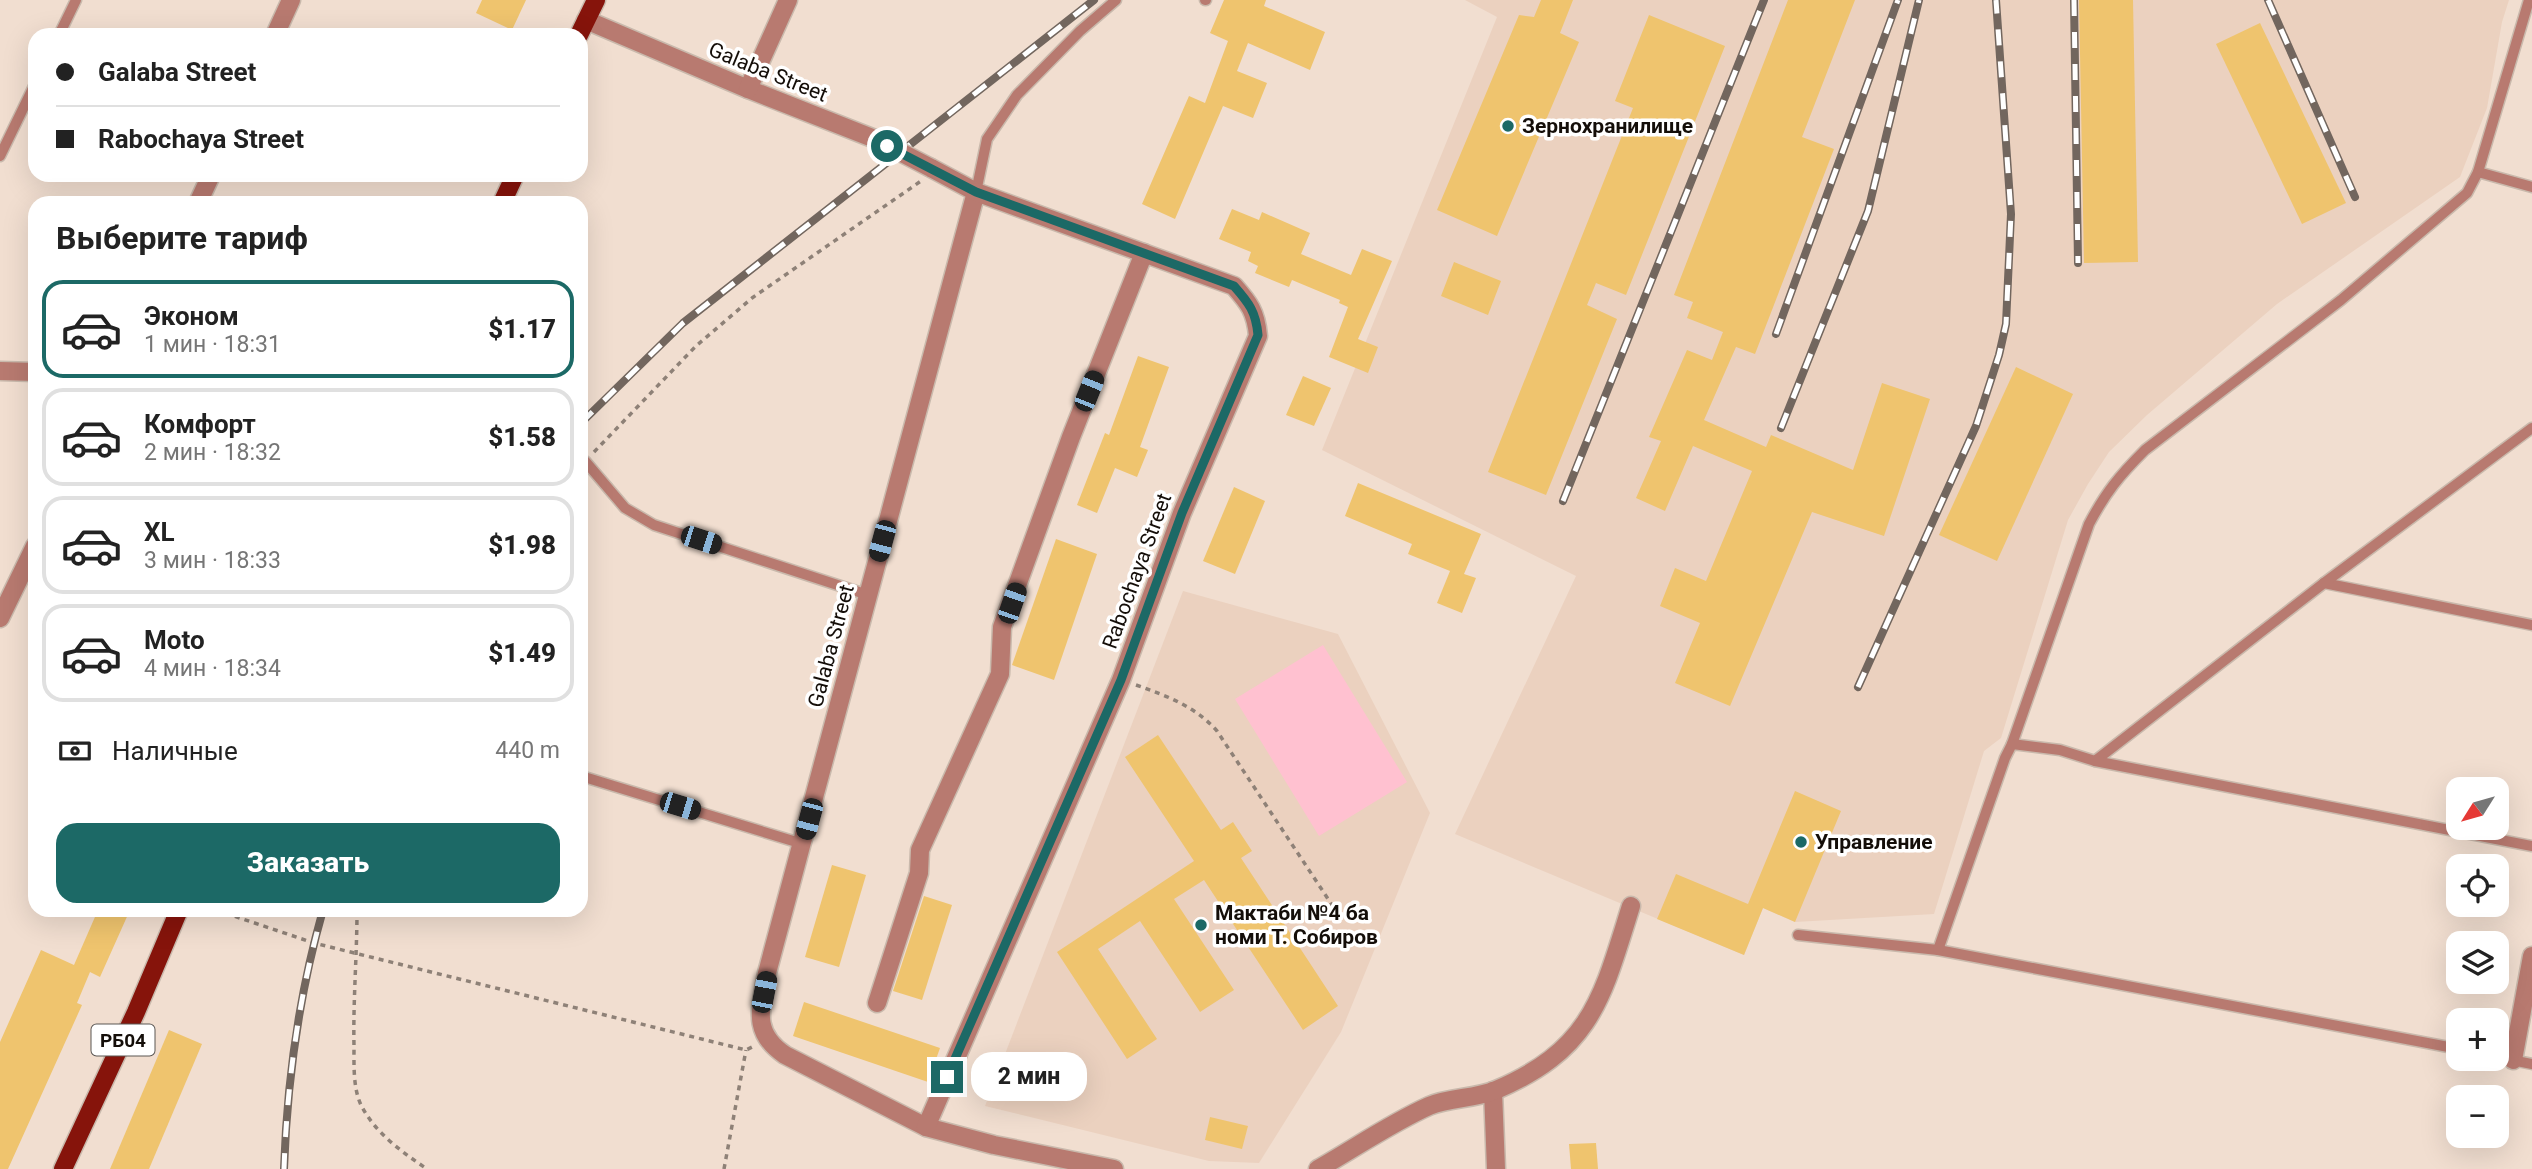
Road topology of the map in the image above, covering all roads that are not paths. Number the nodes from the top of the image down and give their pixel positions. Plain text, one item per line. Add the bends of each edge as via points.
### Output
1 (76, 0) edge
2 (291, 0) edge
3 (596, 0) edge
4 (788, 0) edge
5 (1116, 0) edge
6 (2529, 0) edge
7 (582, 27) edge
8 (62, 28) edge
9 (278, 28) edge
10 (588, 29) edge
11 (748, 89) junction
12 (28, 98) edge
13 (0, 156) edge
14 (2478, 172) junction
15 (2532, 187) edge
16 (976, 192) junction
17 (1144, 253) junction
18 (0, 371) edge
19 (28, 372) edge
20 (2532, 428) edge
21 (588, 465) edge
22 (28, 560) edge
23 (2324, 583) junction
24 (868, 595) junction
25 (0, 618) edge
26 (2532, 625) edge
27 (2012, 744) junction
28 (2095, 761) junction
29 (588, 778) edge
30 (803, 844) junction
31 (2532, 846) edge
32 (1631, 906) dead end
33 (176, 917) edge
34 (1798, 935) dead end
35 (1938, 950) junction
36 (2532, 956) edge
37 (877, 1003) dead end
38 (2509, 1043) edge
39 (2446, 1047) edge
40 (2509, 1059) edge
41 (2532, 1064) edge
42 (1493, 1091) junction
43 (926, 1127) junction
44 (63, 1169) edge
45 (1114, 1169) edge
46 (1318, 1169) edge
47 (1496, 1169) edge

1 - 8 lane
2 - 9 street
3 - 7 main road
4 - 11 street
5 - 16 lane via 1017,94 986,139
6 - 14 lane
10 - 11 street, Galaba Street
11 - 16 street, Galaba Street, bridge via 875,139
12 - 13 lane
14 - 15 lane
14 - 27 lane via 2467,193 2341,300 2145,450 2116,478 2089,524
16 - 17 street, Rabochaya Street
16 - 24 street, Galaba Street
17 - 37 street via 1002,627 1000,674 920,850 919,873
17 - 43 street, Rabochaya Street via 1234,286 1257,318 1258,335 1182,513 1121,680
18 - 19 street
20 - 23 lane
21 - 24 lane via 625,508 654,525
22 - 25 street
23 - 26 lane
23 - 28 lane
24 - 30 street, Galaba Street
27 - 28 lane via 2060,750
27 - 35 lane
28 - 31 lane
29 - 30 lane
30 - 43 street, Galaba Street via 767,973 761,1028 771,1046 785,1055
32 - 42 street via 1605,989 1584,1027 1555,1058
33 - 44 main road, РБ04
34 - 35 lane
35 - 39 lane
36 - 38 street
40 - 41 lane
42 - 46 street via 1432,1105
42 - 47 street
43 - 45 street

